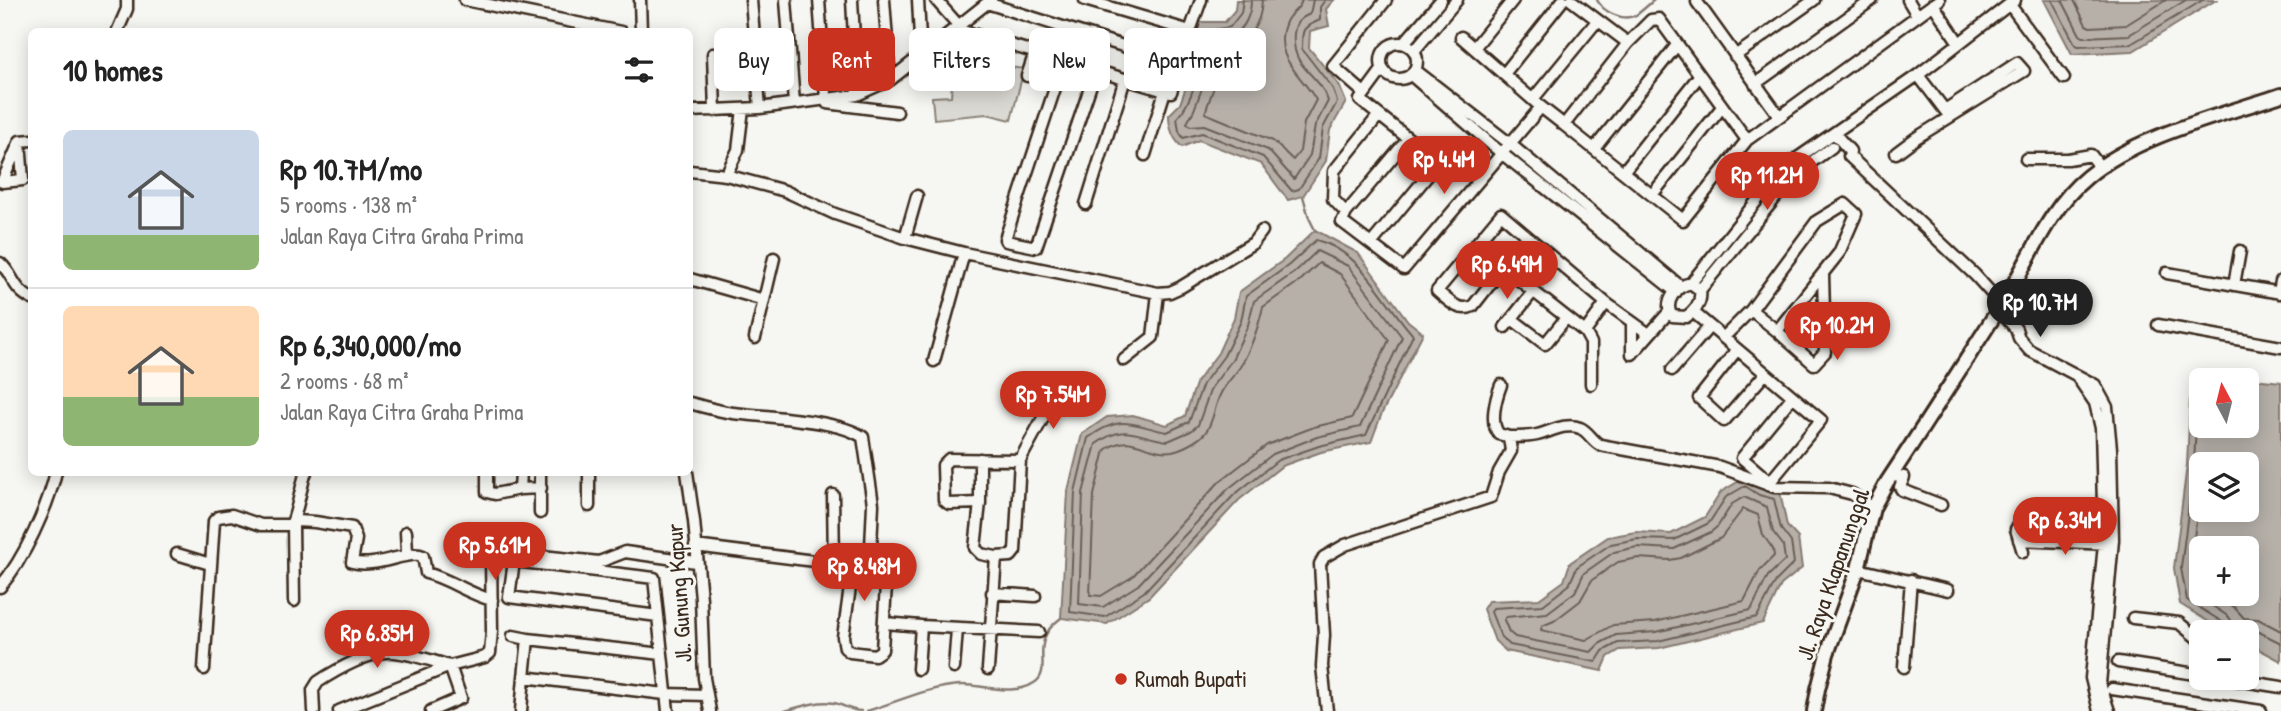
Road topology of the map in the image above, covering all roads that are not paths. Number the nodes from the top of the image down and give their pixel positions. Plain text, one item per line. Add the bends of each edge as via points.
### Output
1 (127, 0) edge
2 (466, 0) edge
3 (640, 0) edge
4 (751, 0) edge
5 (786, 0) edge
6 (819, 0) edge
7 (852, 0) edge
8 (884, 0) edge
9 (918, 0) edge
10 (936, 0) edge
11 (1085, 0) edge
12 (1386, 0) edge
13 (1441, 0) edge
14 (1457, 0) edge
15 (1513, 0) edge
16 (1563, 0) edge
17 (1571, 0) edge
18 (1814, 0) edge
19 (1872, 0) edge
20 (1908, 0) edge
21 (1206, 1) edge
22 (988, 2) edge
23 (1697, 2) edge
24 (1934, 2) edge
25 (2013, 2) edge
26 (509, 4) edge
27 (1917, 15) junction
28 (1597, 21) junction
29 (119, 28) edge
30 (605, 28) edge
31 (640, 28) edge
32 (753, 28) edge
33 (886, 28) edge
34 (919, 28) edge
35 (957, 28) joint
36 (1461, 37) dead end
37 (1404, 43) junction
38 (1628, 43) junction
39 (1959, 43) junction
40 (1677, 45) junction
41 (1124, 46) edge
42 (1474, 48) junction
43 (1414, 51) junction
44 (714, 54) edge
45 (1735, 56) junction
46 (1029, 70) edge
47 (1382, 70) junction
48 (1413, 73) junction
49 (1504, 74) junction
50 (1918, 75) junction
51 (1027, 76) dead end
52 (1699, 76) junction
53 (2064, 78) dead end
54 (714, 82) edge
55 (1124, 82) edge
56 (1755, 84) junction
57 (714, 91) edge
58 (759, 91) edge
59 (866, 91) edge
60 (1054, 91) edge
61 (1089, 91) edge
62 (1165, 91) joint
63 (1171, 91) edge
64 (1364, 93) junction
65 (2281, 94) edge
66 (857, 95) junction
67 (826, 99) junction
68 (809, 101) junction
69 (794, 103) junction
70 (1536, 103) junction
71 (1722, 107) junction
72 (760, 108) junction
73 (743, 109) junction
74 (693, 111) edge
75 (715, 111) junction
76 (897, 112) dead end
77 (1947, 113) junction
78 (1379, 116) junction
79 (1779, 116) junction
80 (1564, 125) junction
81 (1408, 139) junction
82 (28, 140) edge
83 (1747, 140) junction
84 (1831, 140) junction
85 (20, 141) dead end
86 (1509, 142) junction
87 (1594, 149) junction
88 (1500, 152) junction
89 (1896, 153) dead end
90 (1144, 155) dead end
91 (2026, 159) dead end
92 (1439, 162) junction
93 (2100, 167) junction
94 (693, 171) edge
95 (1623, 172) junction
96 (1452, 173) dead end
97 (726, 175) junction
98 (1652, 195) junction
99 (916, 196) dead end
100 (1086, 204) dead end
101 (1346, 213) junction
102 (1262, 232) dead end
103 (905, 238) junction
104 (1371, 244) junction
105 (1476, 247) junction
106 (2240, 251) dead end
107 (964, 253) junction
108 (774, 258) dead end
109 (0, 263) edge
110 (1502, 269) junction
111 (1823, 274) junction
112 (2167, 274) dead end
113 (693, 280) edge
114 (2281, 281) edge
115 (2234, 285) junction
116 (1682, 287) junction
117 (1700, 290) junction
118 (1157, 293) junction
119 (1532, 293) junction
120 (2280, 293) edge
121 (28, 297) edge
122 (764, 300) junction
123 (1606, 303) junction
124 (2000, 307) junction
125 (1751, 310) junction
126 (1669, 312) junction
127 (1693, 312) junction
128 (1566, 318) junction
129 (1632, 322) junction
130 (2158, 325) dead end
131 (1709, 327) junction
132 (1777, 331) junction
133 (1585, 332) junction
134 (1648, 334) junction
135 (1724, 337) junction
136 (755, 338) dead end
137 (2281, 347) edge
138 (1736, 351) junction
139 (1124, 360) dead end
140 (934, 361) dead end
141 (1672, 370) dead end
142 (1765, 374) junction
143 (1591, 384) dead end
144 (1500, 385) dead end
145 (1072, 386) dead end
146 (1792, 397) junction
147 (693, 404) edge
148 (1509, 437) junction
149 (980, 459) junction
150 (1020, 460) junction
151 (55, 476) edge
152 (304, 476) edge
153 (487, 476) edge
154 (521, 476) edge
155 (540, 476) edge
156 (589, 476) edge
157 (688, 476) edge
158 (1891, 476) junction
159 (541, 488) junction
160 (520, 489) junction
161 (833, 495) dead end
162 (980, 503) junction
163 (1941, 505) dead end
164 (589, 506) dead end
165 (1873, 508) junction
166 (540, 513) dead end
167 (294, 522) junction
168 (2016, 529) dead end
169 (407, 532) dead end
170 (695, 546) junction
171 (2108, 547) junction
172 (177, 554) dead end
173 (407, 554) junction
174 (996, 556) junction
175 (696, 562) junction
176 (834, 563) junction
177 (210, 564) junction
178 (853, 566) junction
179 (870, 568) junction
180 (1858, 569) junction
181 (1911, 580) junction
182 (0, 587) edge
183 (1948, 590) dead end
184 (992, 593) junction
185 (1035, 596) dead end
186 (294, 600) dead end
187 (492, 600) junction
188 (658, 616) junction
189 (2133, 618) dead end
190 (885, 623) junction
191 (921, 626) junction
192 (990, 628) junction
193 (957, 629) junction
194 (2189, 631) edge
195 (1040, 632) dead end
196 (513, 636) dead end
197 (528, 639) junction
198 (662, 654) junction
199 (2118, 662) dead end
200 (450, 666) junction
201 (1904, 667) dead end
202 (954, 668) dead end
203 (204, 669) dead end
204 (918, 669) dead end
205 (988, 669) dead end
206 (2189, 673) edge
207 (524, 677) junction
208 (2259, 684) edge
209 (2281, 687) edge
210 (2112, 690) dead end
211 (665, 694) junction
212 (707, 695) junction
213 (448, 708) edge
214 (314, 711) edge
215 (339, 711) edge
216 (431, 711) edge
217 (521, 711) edge
218 (668, 711) edge
219 (710, 711) edge
220 (1327, 711) edge
221 (1814, 711) edge
222 (2099, 711) edge
223 (2109, 711) edge
224 (2261, 711) edge

1 - 29 street
2 - 26 street
3 - 31 street
4 - 32 street
5 - 69 street
6 - 67 street
7 - 66 street
8 - 33 street
9 - 34 street
10 - 35 street
11 - 21 street via 1190,32
12 - 64 street via 1333,66
13 - 37 street
14 - 43 street
15 - 42 street
16 - 49 street
17 - 28 street
18 - 45 street
19 - 56 street
20 - 27 street
22 - 35 street
22 - 41 street
23 - 45 street
24 - 27 street
24 - 39 street
25 - 39 street
25 - 53 street
26 - 30 street
27 - 79 street
28 - 38 street
28 - 70 street
36 - 42 street
37 - 43 street
37 - 47 street via 1384,49
38 - 40 street via 1655,18
38 - 80 street
39 - 50 street
40 - 52 street
40 - 87 street
42 - 49 street
43 - 48 street via 1418,60
44 - 54 street
45 - 56 street
46 - 51 street
47 - 48 street via 1400,80
47 - 64 street
48 - 86 street
48 - 88 street
49 - 70 street
50 - 77 street
50 - 84 street
52 - 71 street
52 - 95 street
55 - 100 street
56 - 79 street
57 - 75 street
58 - 72 street
59 - 66 street
60 - 61 street via 1006,241 1037,247
62 - 63 street
62 - 90 street
64 - 78 street via 1360,100
65 - 93 street, Jl. Raya Klapanunggal via 2134,147
66 - 67 street
67 - 68 street
68 - 69 street
68 - 76 street
69 - 72 street
70 - 80 street
70 - 86 street
71 - 83 street
71 - 98 street
72 - 73 street
73 - 75 street
73 - 97 street via 738,150
74 - 75 street
77 - 77 street via 2024,71 2017,63
77 - 89 street
78 - 81 street
78 - 101 street via 1334,171 1333,199
79 - 83 street
80 - 87 street
81 - 92 street
81 - 101 street
82 - 85 street
83 - 98 street via 1683,220
84 - 116 street via 1783,168
84 - 117 street via 1794,175
84 - 124 street via 1850,151 1849,156 1975,275
86 - 88 street
86 - 116 street
87 - 95 street
88 - 104 street via 1404,269
88 - 116 street
91 - 93 street via 2091,155
92 - 96 street
92 - 104 street
93 - 124 street, Jl. Raya Klapanunggal via 2085,178 2044,230
94 - 97 street
95 - 98 street
97 - 103 street via 785,191
99 - 103 street
101 - 104 street via 1342,222
102 - 118 street via 1253,243 1181,287
103 - 107 street
105 - 110 street
105 - 110 street via 1437,291 1466,310
105 - 123 street via 1501,214
106 - 115 street
107 - 118 street
107 - 140 street
108 - 122 street
109 - 121 street via 17,290
110 - 119 street
111 - 125 street via 1839,253 1856,214 1845,204 1817,221
111 - 132 street
111 - 132 street via 1825,352 1814,363
112 - 115 street
113 - 122 street
114 - 120 street
115 - 120 street
116 - 117 street
116 - 126 street via 1670,300
117 - 127 street
118 - 139 street via 1153,337
119 - 128 street
119 - 128 street via 1509,323 1545,344
122 - 136 street
123 - 129 street
123 - 133 street
124 - 158 street, Jl. Raya Klapanunggal
124 - 171 street via 2029,350 2078,377 2091,395 2099,414
125 - 132 street
125 - 135 street
126 - 127 street via 1680,318
126 - 134 street
127 - 131 street
128 - 133 street
129 - 134 street
129 - 134 street via 1630,359
130 - 137 street
131 - 135 street
131 - 141 street
133 - 143 street via 1591,342
135 - 138 street
138 - 142 street
138 - 142 street via 1699,398 1724,421
142 - 146 street
144 - 148 street via 1494,426
145 - 150 street via 1049,407
146 - 146 street via 1742,458 1770,482 1821,421
147 - 179 street via 816,423 863,437 873,504
148 - 165 street via 1575,426 1601,445 1720,467 1774,487 1829,488 1852,494
148 - 220 street via 1511,451 1491,497 1345,545 1324,557 1320,565
149 - 150 street
149 - 162 street
149 - 162 street via 949,459 943,465 945,502
150 - 174 street via 1015,551 1011,556
151 - 182 street via 19,562
152 - 167 street
153 - 160 street via 487,492
154 - 160 street
155 - 159 street
156 - 164 street
157 - 170 street, Jl. Gunung Kapur
158 - 163 street via 1904,477 1902,490
158 - 165 street, Jl. Raya Klapanunggal
159 - 160 street
159 - 166 street
161 - 176 street
162 - 174 street via 975,548
165 - 180 street, Jl. Raya Klapanunggal
167 - 173 street via 352,528 356,539 352,562 368,564
167 - 177 street via 261,525 232,516 218,517
167 - 186 street
168 - 171 street via 2021,546
169 - 173 street
170 - 175 street, Jl. Gunung Kapur
170 - 176 street
171 - 222 street via 2091,678
171 - 223 street via 2100,684
172 - 177 street
173 - 187 street via 423,556 426,573
174 - 184 street
175 - 187 street via 625,552 599,562 495,551 491,556
175 - 212 street, Jl. Gunung Kapur
176 - 178 street
177 - 203 street
178 - 179 street
178 - 190 street via 846,650 879,653
179 - 190 street via 886,585
180 - 181 street
180 - 221 street, Jl. Raya Klapanunggal
181 - 183 street
181 - 201 street
184 - 185 street
184 - 192 street
187 - 200 street via 490,653
188 - 188 street via 654,578 514,561 509,597
188 - 198 street
189 - 194 street via 2179,623
190 - 191 street
191 - 193 street
191 - 204 street
192 - 193 street
192 - 195 street
192 - 205 street
193 - 202 street
196 - 197 street
197 - 198 street
197 - 207 street
198 - 211 street
199 - 206 street
200 - 213 street via 461,698
200 - 214 street via 381,652 318,682 313,690
200 - 215 street
207 - 211 street
207 - 217 street
208 - 209 street
210 - 224 street
211 - 212 street
211 - 218 street
212 - 219 street, Jl. Gunung Kapur
213 - 216 street

